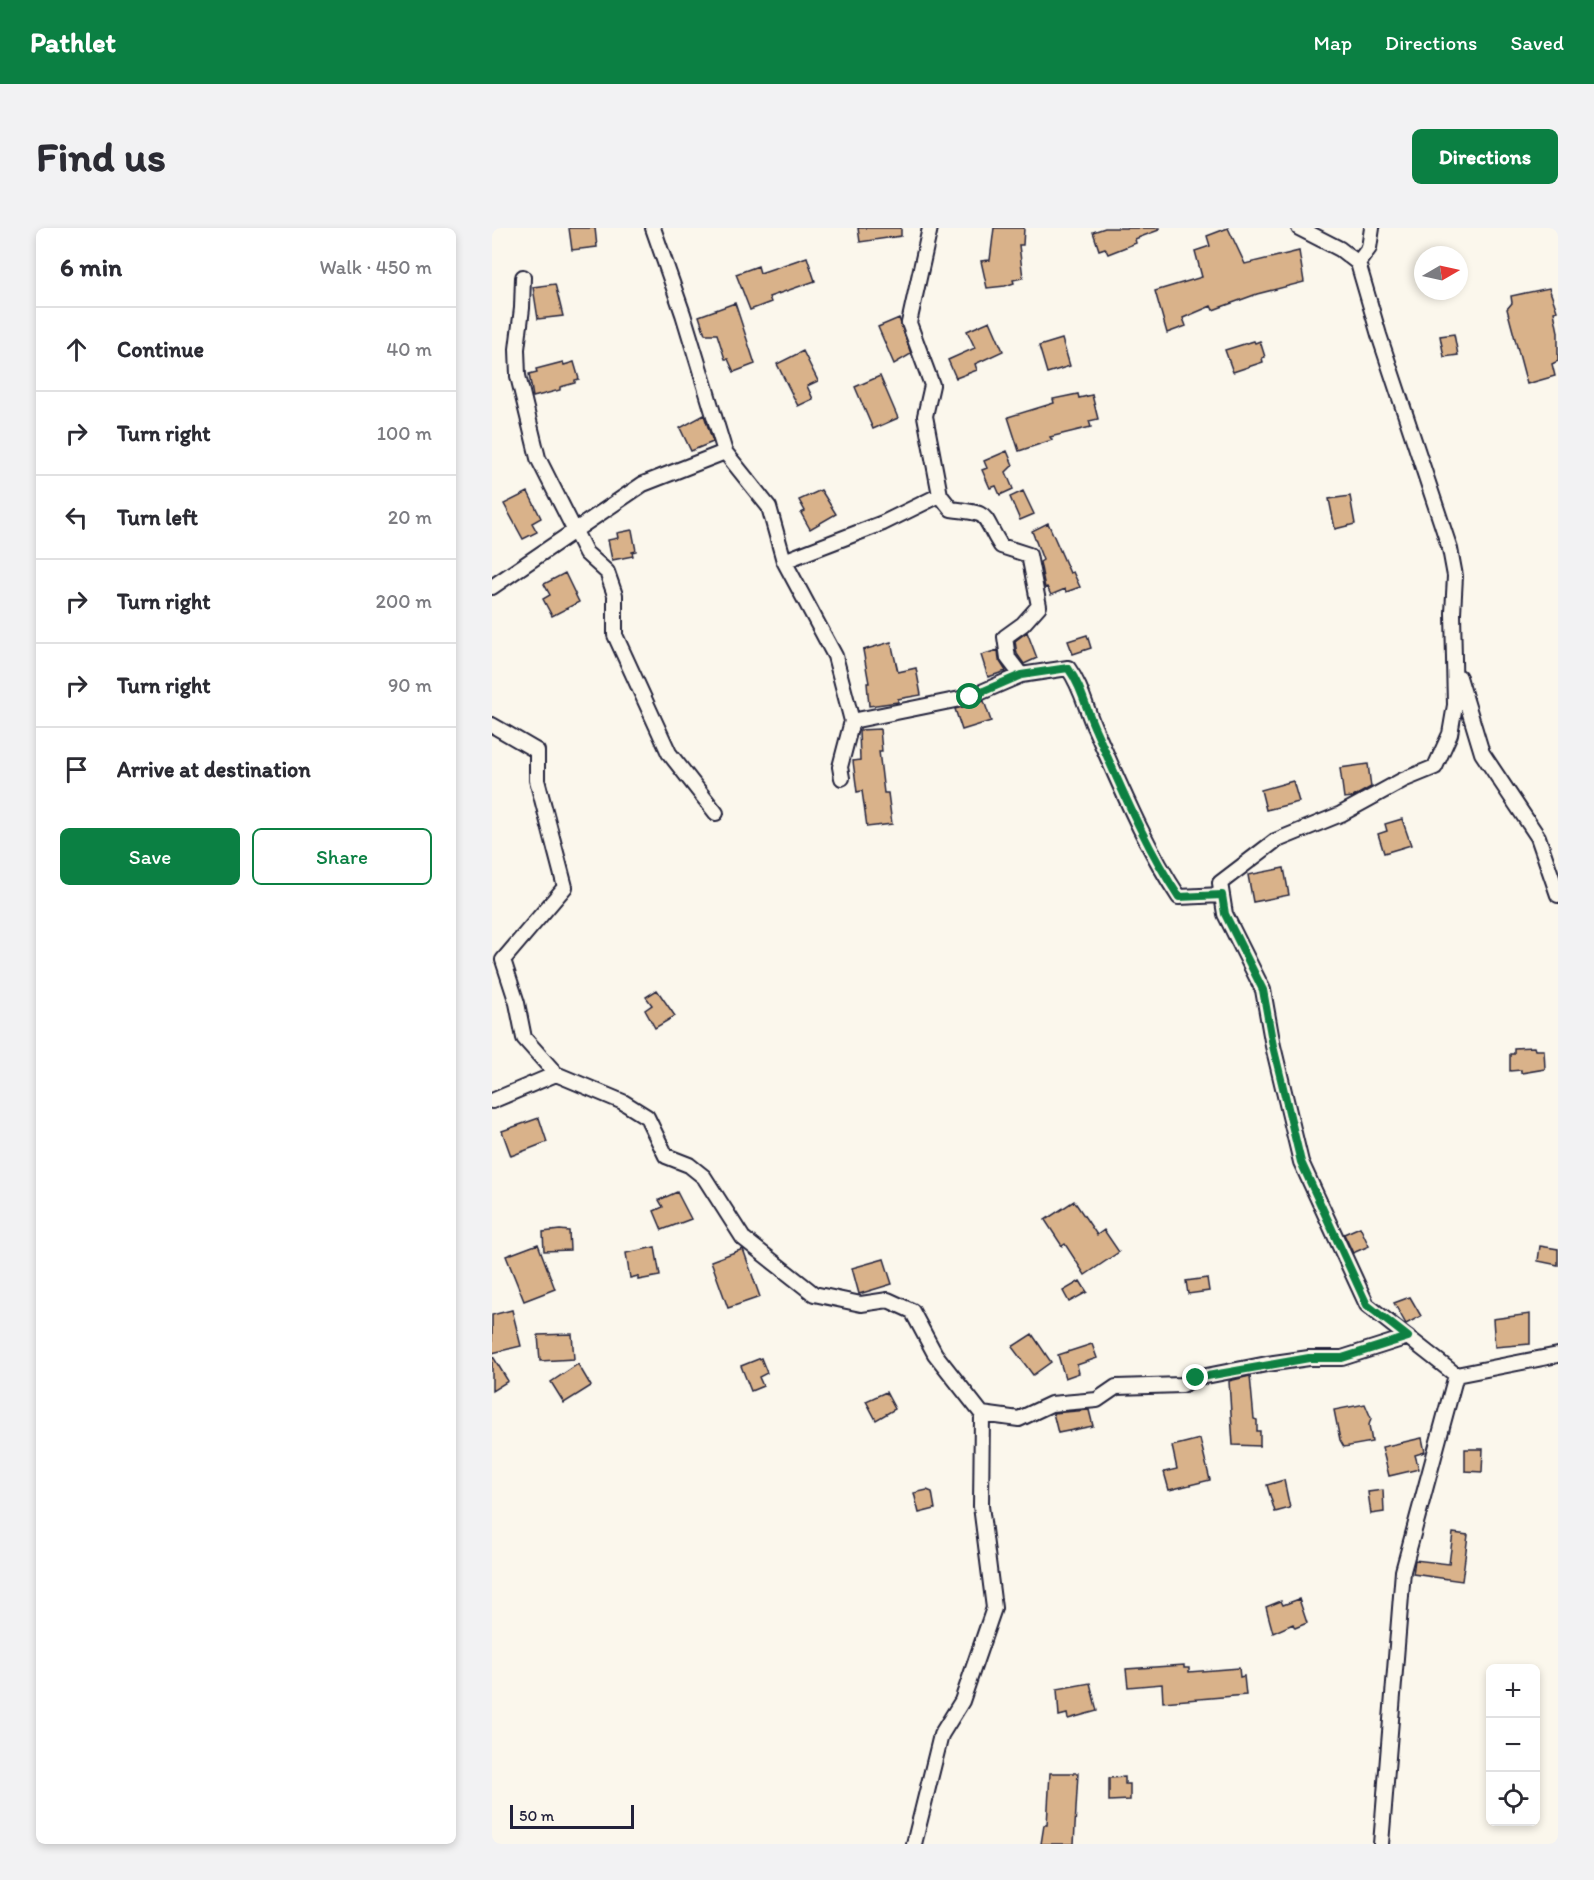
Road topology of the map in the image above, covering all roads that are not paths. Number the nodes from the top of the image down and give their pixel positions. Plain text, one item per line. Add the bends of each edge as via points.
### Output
1 (653, 228) edge
2 (930, 228) edge
3 (1299, 228) edge
4 (1372, 228) edge
5 (1358, 263) junction
6 (522, 277) dead end
7 (725, 452) junction
8 (940, 495) junction
9 (574, 532) junction
10 (784, 561) junction
11 (492, 587) edge
12 (1454, 661) junction
13 (1021, 675) junction
14 (852, 721) junction
15 (492, 725) edge
16 (842, 778) dead end
17 (716, 813) dead end
18 (1222, 895) junction
19 (1558, 895) edge
20 (556, 1074) junction
21 (492, 1101) edge
22 (1408, 1337) junction
23 (1558, 1355) edge
24 (1456, 1375) junction
25 (982, 1414) junction
26 (914, 1844) edge
27 (1381, 1844) edge

1 - 7 street
2 - 8 street via 909,323 932,385 925,416
3 - 5 street
4 - 5 street via 1369,248
5 - 12 street via 1450,549 1455,576
6 - 9 street via 518,376 538,458
7 - 9 street via 643,484
7 - 10 street via 769,507
8 - 10 street via 883,523
8 - 13 street via 951,508 985,516 1001,546 1029,555 1039,606 1005,637 1008,658
9 - 11 street
9 - 17 street via 586,553 607,572 615,594 615,635 669,753
10 - 14 street via 835,656
12 - 18 street via 1455,705 1450,734 1435,767 1341,814 1275,841 1220,883
12 - 19 street via 1482,753 1538,837
13 - 14 street via 970,697
13 - 18 street via 1068,668 1078,682 1094,728 1157,864 1179,897
14 - 16 street via 840,767
15 - 20 street via 537,751 537,780 565,887 503,960 524,1038
18 - 22 street via 1225,914 1263,990 1301,1162 1367,1305
20 - 21 street
20 - 25 street via 623,1102 648,1117 666,1156 689,1165 704,1178 743,1238 814,1294 861,1304 888,1300 912,1311 935,1354
22 - 24 street
22 - 25 street via 1342,1358 1267,1364 1196,1378 1182,1385 1116,1387 1097,1400 1052,1404 1019,1419
23 - 24 street
24 - 27 street via 1403,1571
25 - 26 street via 981,1506 994,1608 962,1701 941,1735

